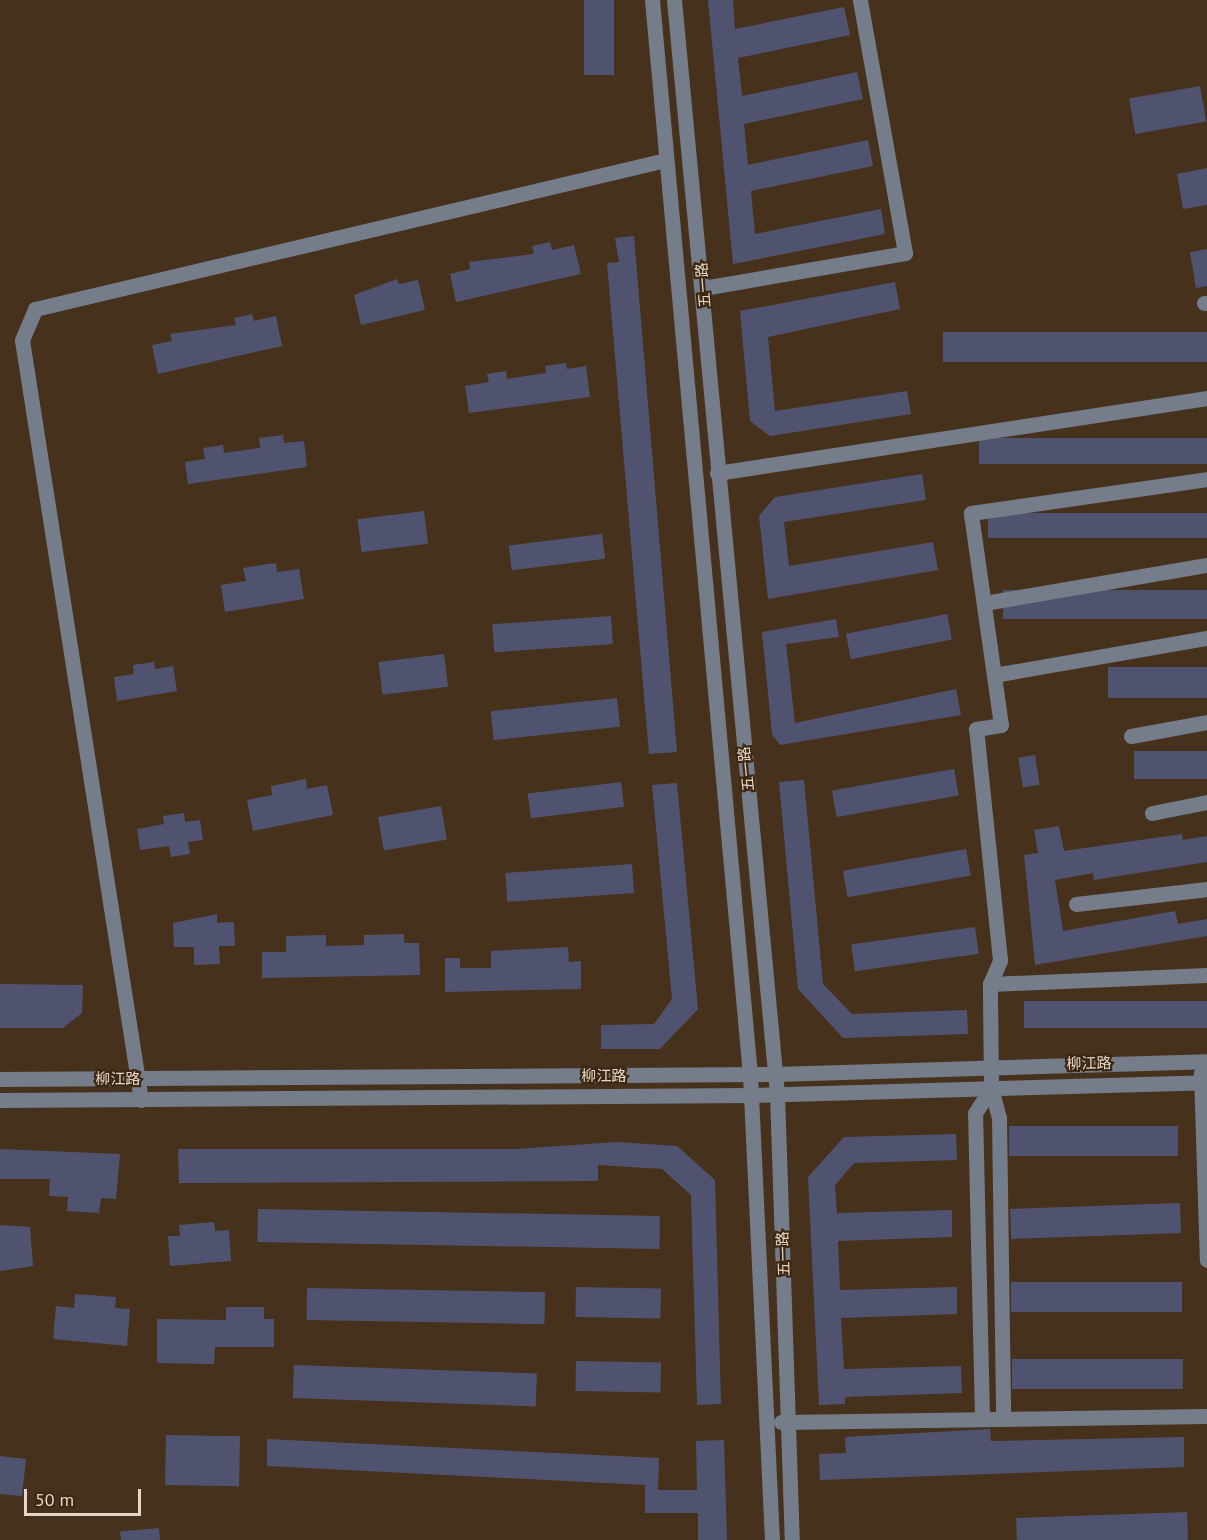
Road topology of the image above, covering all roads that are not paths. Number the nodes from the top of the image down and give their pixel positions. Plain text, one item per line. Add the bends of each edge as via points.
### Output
1 (652, 0) edge
2 (674, 0) edge
3 (860, 0) edge
4 (666, 160) junction
5 (703, 288) junction
6 (1207, 398) edge
7 (715, 452) junction
8 (690, 455) junction
9 (717, 473) junction
10 (1207, 479) edge
11 (1207, 564) edge
12 (984, 603) junction
13 (1207, 638) edge
14 (994, 675) junction
15 (1207, 722) edge
16 (1131, 736) dead end
17 (1207, 802) edge
18 (1152, 813) dead end
19 (1207, 889) edge
20 (1076, 904) dead end
21 (1207, 975) edge
22 (990, 984) junction
23 (1204, 1061) edge
24 (991, 1065) junction
25 (750, 1074) junction
26 (776, 1074) junction
27 (138, 1079) junction
28 (0, 1080) edge
29 (1204, 1082) edge
30 (991, 1088) junction
31 (777, 1094) junction
32 (751, 1095) junction
33 (0, 1100) edge
34 (141, 1100) junction
35 (1207, 1260) edge
36 (1207, 1416) edge
37 (982, 1418) junction
38 (1003, 1418) junction
39 (770, 1422) junction
40 (789, 1422) junction
41 (772, 1540) edge
42 (792, 1540) edge

1 - 4 street, 五一路
2 - 5 street, 五一路
3 - 5 street via 905,253
4 - 8 street, 五一路
4 - 27 street via 35,309 22,340
5 - 7 street, 五一路
6 - 9 street
7 - 8 street
7 - 9 street, 五一路
8 - 25 street, 五一路
9 - 26 street, 五一路
10 - 12 street via 971,513
11 - 12 street
12 - 14 street
13 - 14 street
14 - 22 street via 1001,725 976,729 1000,960
15 - 16 street
17 - 18 street
19 - 20 street
21 - 22 street
22 - 24 street
23 - 24 street, 柳江路
23 - 29 street
24 - 26 street, 柳江路
24 - 30 street
25 - 26 street, 柳江路
25 - 27 street, 柳江路
25 - 32 street, 五一路
26 - 31 street, 五一路
27 - 28 street, 柳江路
27 - 34 street
29 - 30 street, 柳江路
29 - 35 street
30 - 31 street, 柳江路
30 - 37 street via 975,1113
30 - 38 street via 999,1118
31 - 32 street, 柳江路
31 - 40 street, 五一路
32 - 34 street, 柳江路
32 - 39 street, 五一路
33 - 34 street, 柳江路
36 - 38 street
37 - 38 street
37 - 40 street
39 - 40 street
39 - 41 street, 五一路
40 - 42 street, 五一路

